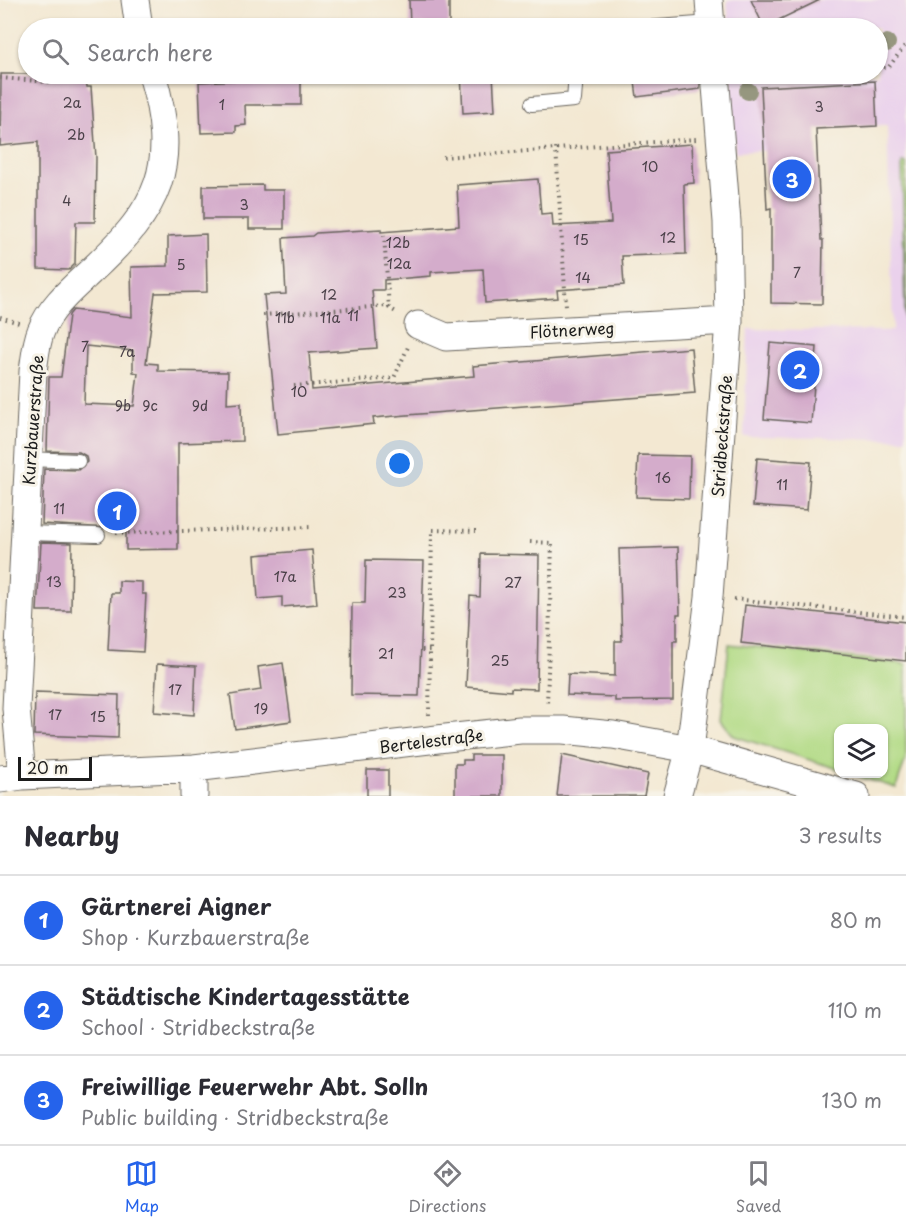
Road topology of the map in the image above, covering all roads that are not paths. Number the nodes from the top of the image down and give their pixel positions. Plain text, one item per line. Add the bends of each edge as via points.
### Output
1 (135, 0) edge
2 (138, 18) edge
3 (155, 84) edge
4 (575, 84) edge
5 (716, 84) edge
6 (532, 104) dead end
7 (729, 321) junction
8 (418, 325) road end
9 (28, 459) junction
10 (78, 461) dead end
11 (25, 533) junction
12 (98, 535) road end
13 (690, 749) junction
14 (194, 768) junction
15 (11, 778) edge
16 (194, 796) edge
17 (677, 796) edge
18 (856, 796) edge

1 - 2 street
3 - 9 street, Kurzbauerstraße via 163,112 165,146 160,180 138,222 65,295 41,330 33,371
4 - 6 lane via 574,100
5 - 7 street, Stridbeckstraße via 728,222
7 - 8 street, Flötnerweg via 446,337
7 - 13 street, Stridbeckstraße via 709,597
9 - 10 lane
9 - 11 street, Kurzbauerstraße
11 - 12 lane
11 - 15 street, Kurzbauerstraße
13 - 14 street, Bertelestraße via 613,735 520,730
13 - 17 street, Stridbeckstraße
13 - 18 street, Bertelestraße
14 - 15 street, Bertelestraße
14 - 16 street

